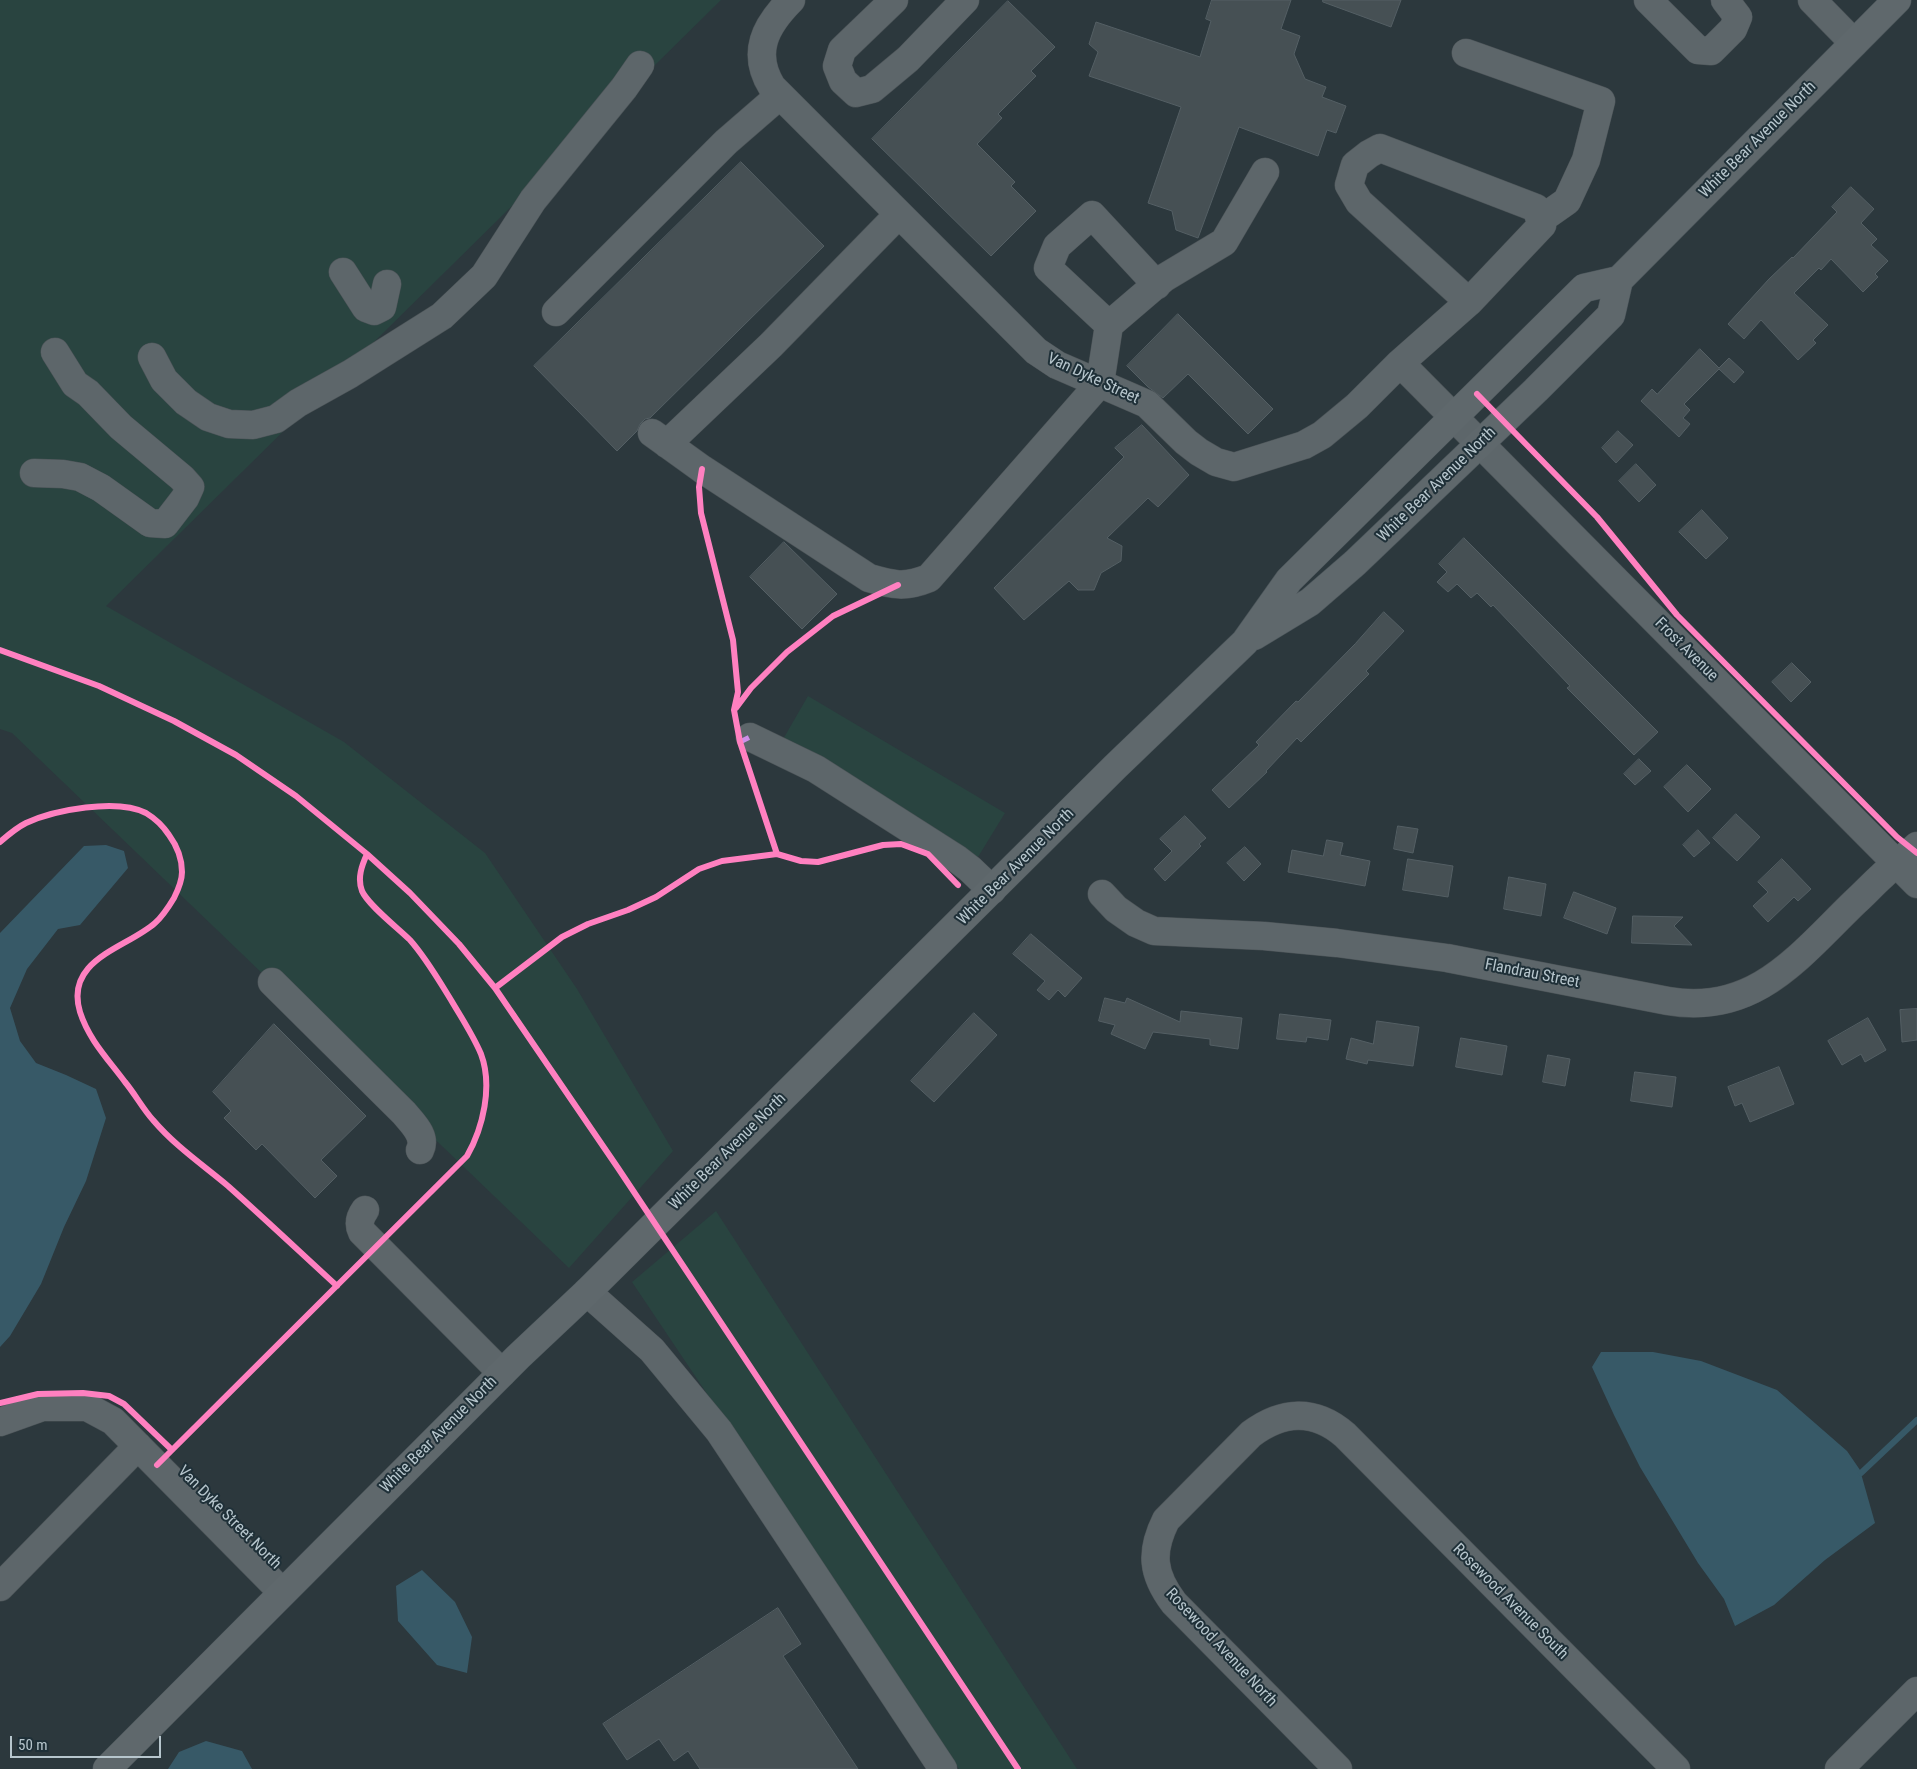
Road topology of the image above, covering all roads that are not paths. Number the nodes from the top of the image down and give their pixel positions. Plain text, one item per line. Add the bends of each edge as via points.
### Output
1 (791, 0) edge
2 (894, 0) edge
3 (966, 0) edge
4 (1648, 0) edge
5 (1725, 0) edge
6 (1812, 0) edge
7 (1896, 0) edge
8 (1854, 43) junction
9 (1466, 54) dead end
10 (640, 65) dead end
11 (779, 96) junction
12 (1265, 172) dead end
13 (899, 214) junction
14 (1540, 220) junction
15 (344, 272) dead end
16 (1619, 280) junction
17 (387, 284) dead end
18 (1156, 284) junction
19 (1469, 302) junction
20 (556, 312) dead end
21 (1110, 325) junction
22 (55, 352) dead end
23 (152, 357) dead end
24 (1400, 363) junction
25 (1100, 383) junction
26 (1454, 417) junction
27 (1480, 444) junction
28 (34, 473) dead end
29 (1244, 642) junction
30 (750, 737) dead end
31 (1917, 846) edge
32 (1897, 864) junction
33 (1917, 884) edge
34 (992, 890) junction
35 (1102, 894) dead end
36 (272, 982) dead end
37 (420, 1150) dead end
38 (365, 1210) dead end
39 (587, 1292) junction
40 (502, 1373) junction
41 (0, 1422) edge
42 (1345, 1435) joint
43 (138, 1446) junction
44 (0, 1587) edge
45 (282, 1592) junction
46 (1917, 1691) edge
47 (108, 1769) edge
48 (943, 1769) edge
49 (1338, 1769) edge
50 (1676, 1769) edge
51 (1839, 1769) edge

1 - 11 street, Van Dyke Street via 771,24 762,48 767,79
2 - 3 street via 842,50 837,66 844,81 856,93 872,89 908,59
4 - 5 street via 1698,50 1711,52 1733,29 1738,16
6 - 8 street
7 - 8 main road, White Bear Avenue North
8 - 16 main road, White Bear Avenue North
9 - 14 street via 1600,101 1586,160 1566,201
10 - 23 street via 533,200 484,276 442,316 276,419 253,425 229,424 208,417 186,402 164,380
11 - 13 street, Van Dyke Street
11 - 20 street via 726,142
12 - 18 street via 1224,242
13 - 25 street, Van Dyke Street via 1036,352 1049,362
13 - 25 street via 771,345 659,439 869,578 898,585 914,584 929,578 942,565
14 - 19 street, Van Dyke Street via 1542,226
14 - 19 street via 1536,208 1380,148 1355,165 1349,186 1359,202
15 - 17 street via 366,308 374,311 382,307
16 - 26 main road, White Bear Avenue North via 1584,288
16 - 27 main road, White Bear Avenue North via 1611,316
18 - 21 street
18 - 21 street via 1092,216 1057,246 1048,268
19 - 24 street, Van Dyke Street
21 - 25 street
22 - 28 street via 76,384 190,487 165,524 150,522 80,477
24 - 25 street, Van Dyke Street via 1352,411 1322,435 1304,445 1234,467 1199,452 1147,404
24 - 26 street
26 - 27 street, Frost Avenue
26 - 29 main road, White Bear Avenue North via 1289,580
27 - 29 main road, White Bear Avenue North via 1384,537 1310,602
27 - 32 street, Frost Avenue
29 - 34 main road, White Bear Avenue North
30 - 34 street via 824,774 957,859
31 - 32 street, Flandrau Street
32 - 33 street, Frost Avenue
32 - 35 street, Flandrau Street via 1772,980 1726,1000 1701,1003 1668,1001 1447,958 1338,943 1154,931 1116,909
34 - 39 main road, White Bear Avenue North
36 - 37 street via 404,1113 420,1134
38 - 40 street via 360,1221 362,1232
39 - 40 main road, White Bear Avenue North
39 - 48 street via 652,1350 719,1431
40 - 45 main road, White Bear Avenue North
41 - 43 street, Van Dyke Street North via 42,1407 87,1407 113,1421
42 - 49 street, Rosewood Avenue North via 1321,1419 1302,1415 1266,1423 1170,1514 1158,1536 1155,1554 1160,1580 1174,1603
42 - 50 street, Rosewood Avenue South
43 - 44 street
43 - 45 street, Van Dyke Street North
45 - 47 main road, White Bear Avenue North
46 - 51 street

